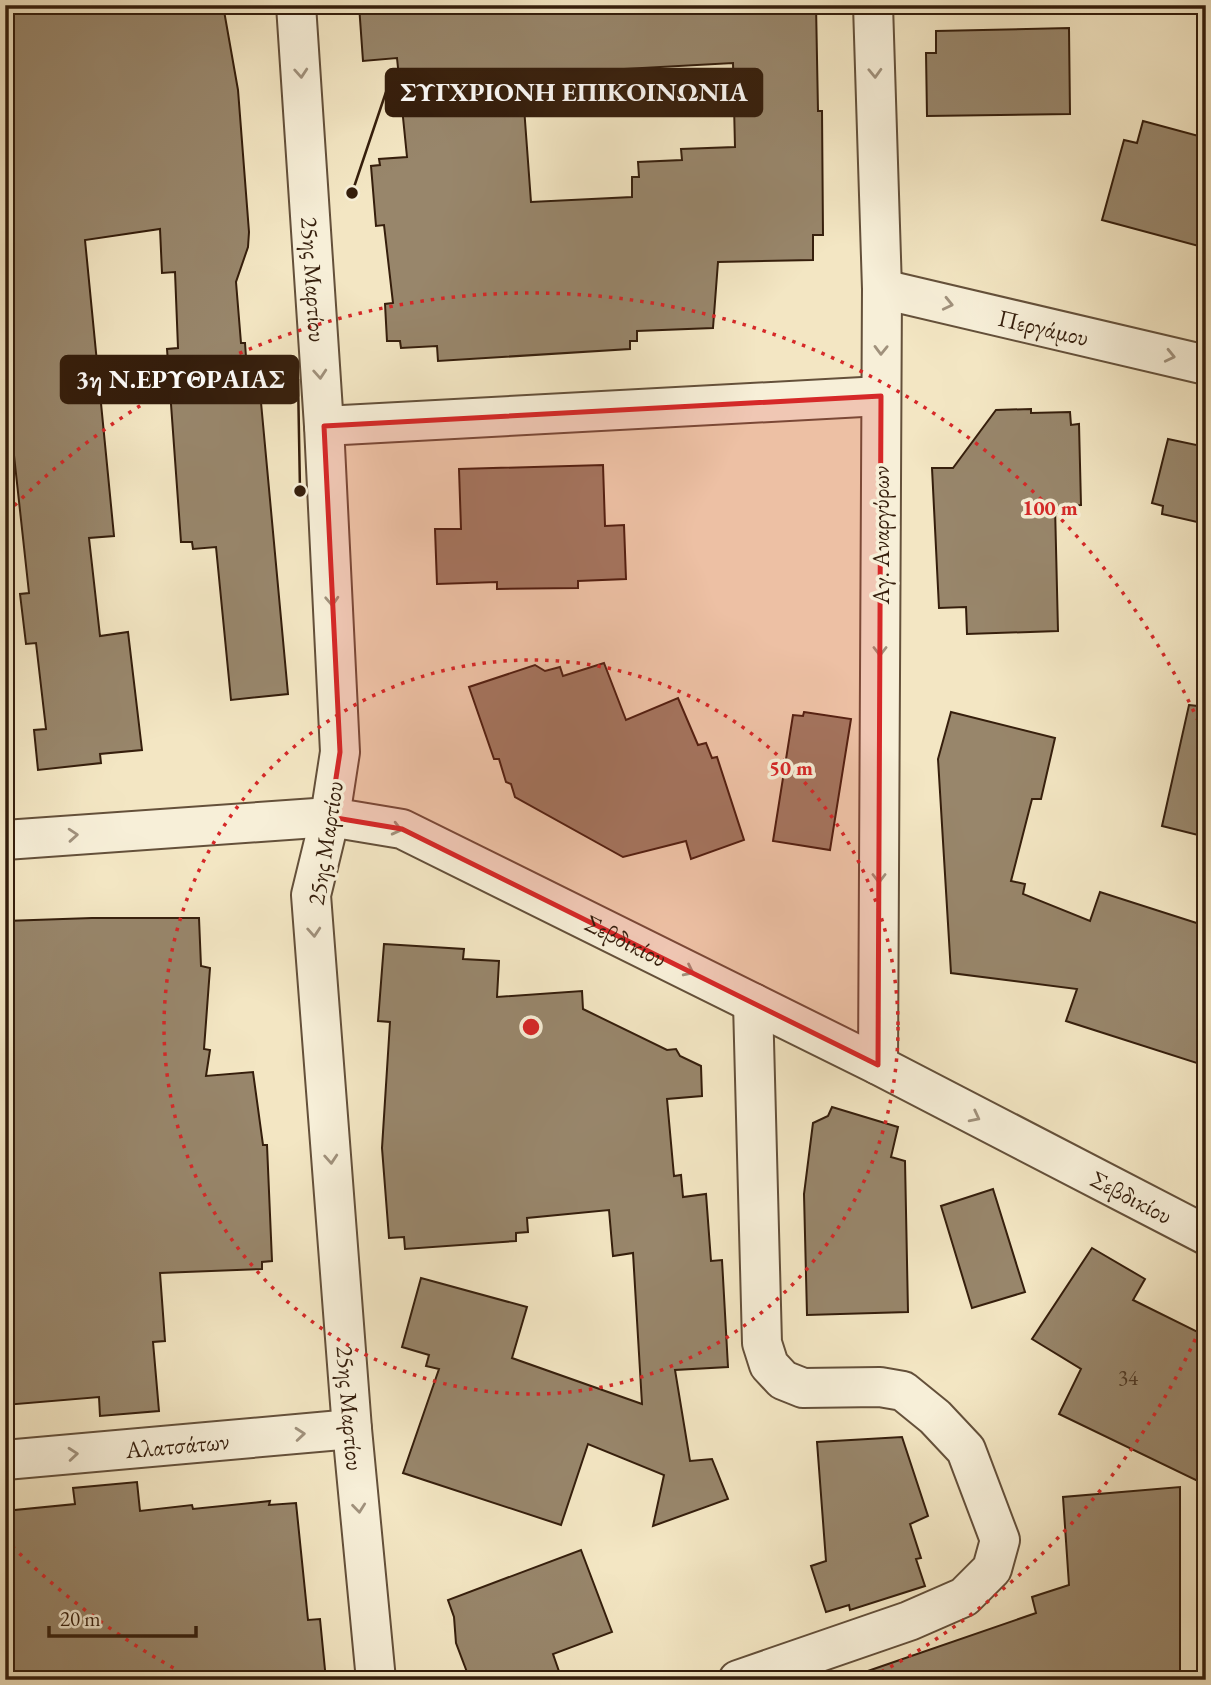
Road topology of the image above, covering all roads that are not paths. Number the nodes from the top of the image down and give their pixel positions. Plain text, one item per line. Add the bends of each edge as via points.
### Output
1 (296, 5) edge
2 (873, 5) edge
3 (882, 289) junction
4 (1206, 365) edge
5 (881, 396) junction
6 (324, 426) junction
7 (330, 817) junction
8 (5, 840) edge
9 (753, 1003) junction
10 (878, 1065) junction
11 (1206, 1235) edge
12 (352, 1429) junction
13 (5, 1460) edge
14 (376, 1680) edge
15 (738, 1680) edge

1 -> 6 street, 25ης Μαρτίου
2 -> 3 street, Αγ. Αναργύρων
3 -> 4 street, Περγάμου
3 -> 5 street, Αγ. Αναργύρων
5 - 6 street
5 -> 10 street, Αγ. Αναργύρων
6 -> 7 street, 25ης Μαρτίου via 340,752
8 -> 7 street, Σεβδικίου
7 -> 9 street, Σεβδικίου via 402,829
7 -> 12 street, 25ης Μαρτίου via 311,895
9 - 10 street, Σεβδικίου
9 - 15 street via 762,1343 769,1365 783,1380 803,1388 903,1391 966,1450 1000,1540 992,1569 964,1597 909,1621
10 -> 11 street, Σεβδικίου
13 -> 12 street, Αλατσάτων
12 -> 14 street, 25ης Μαρτίου

